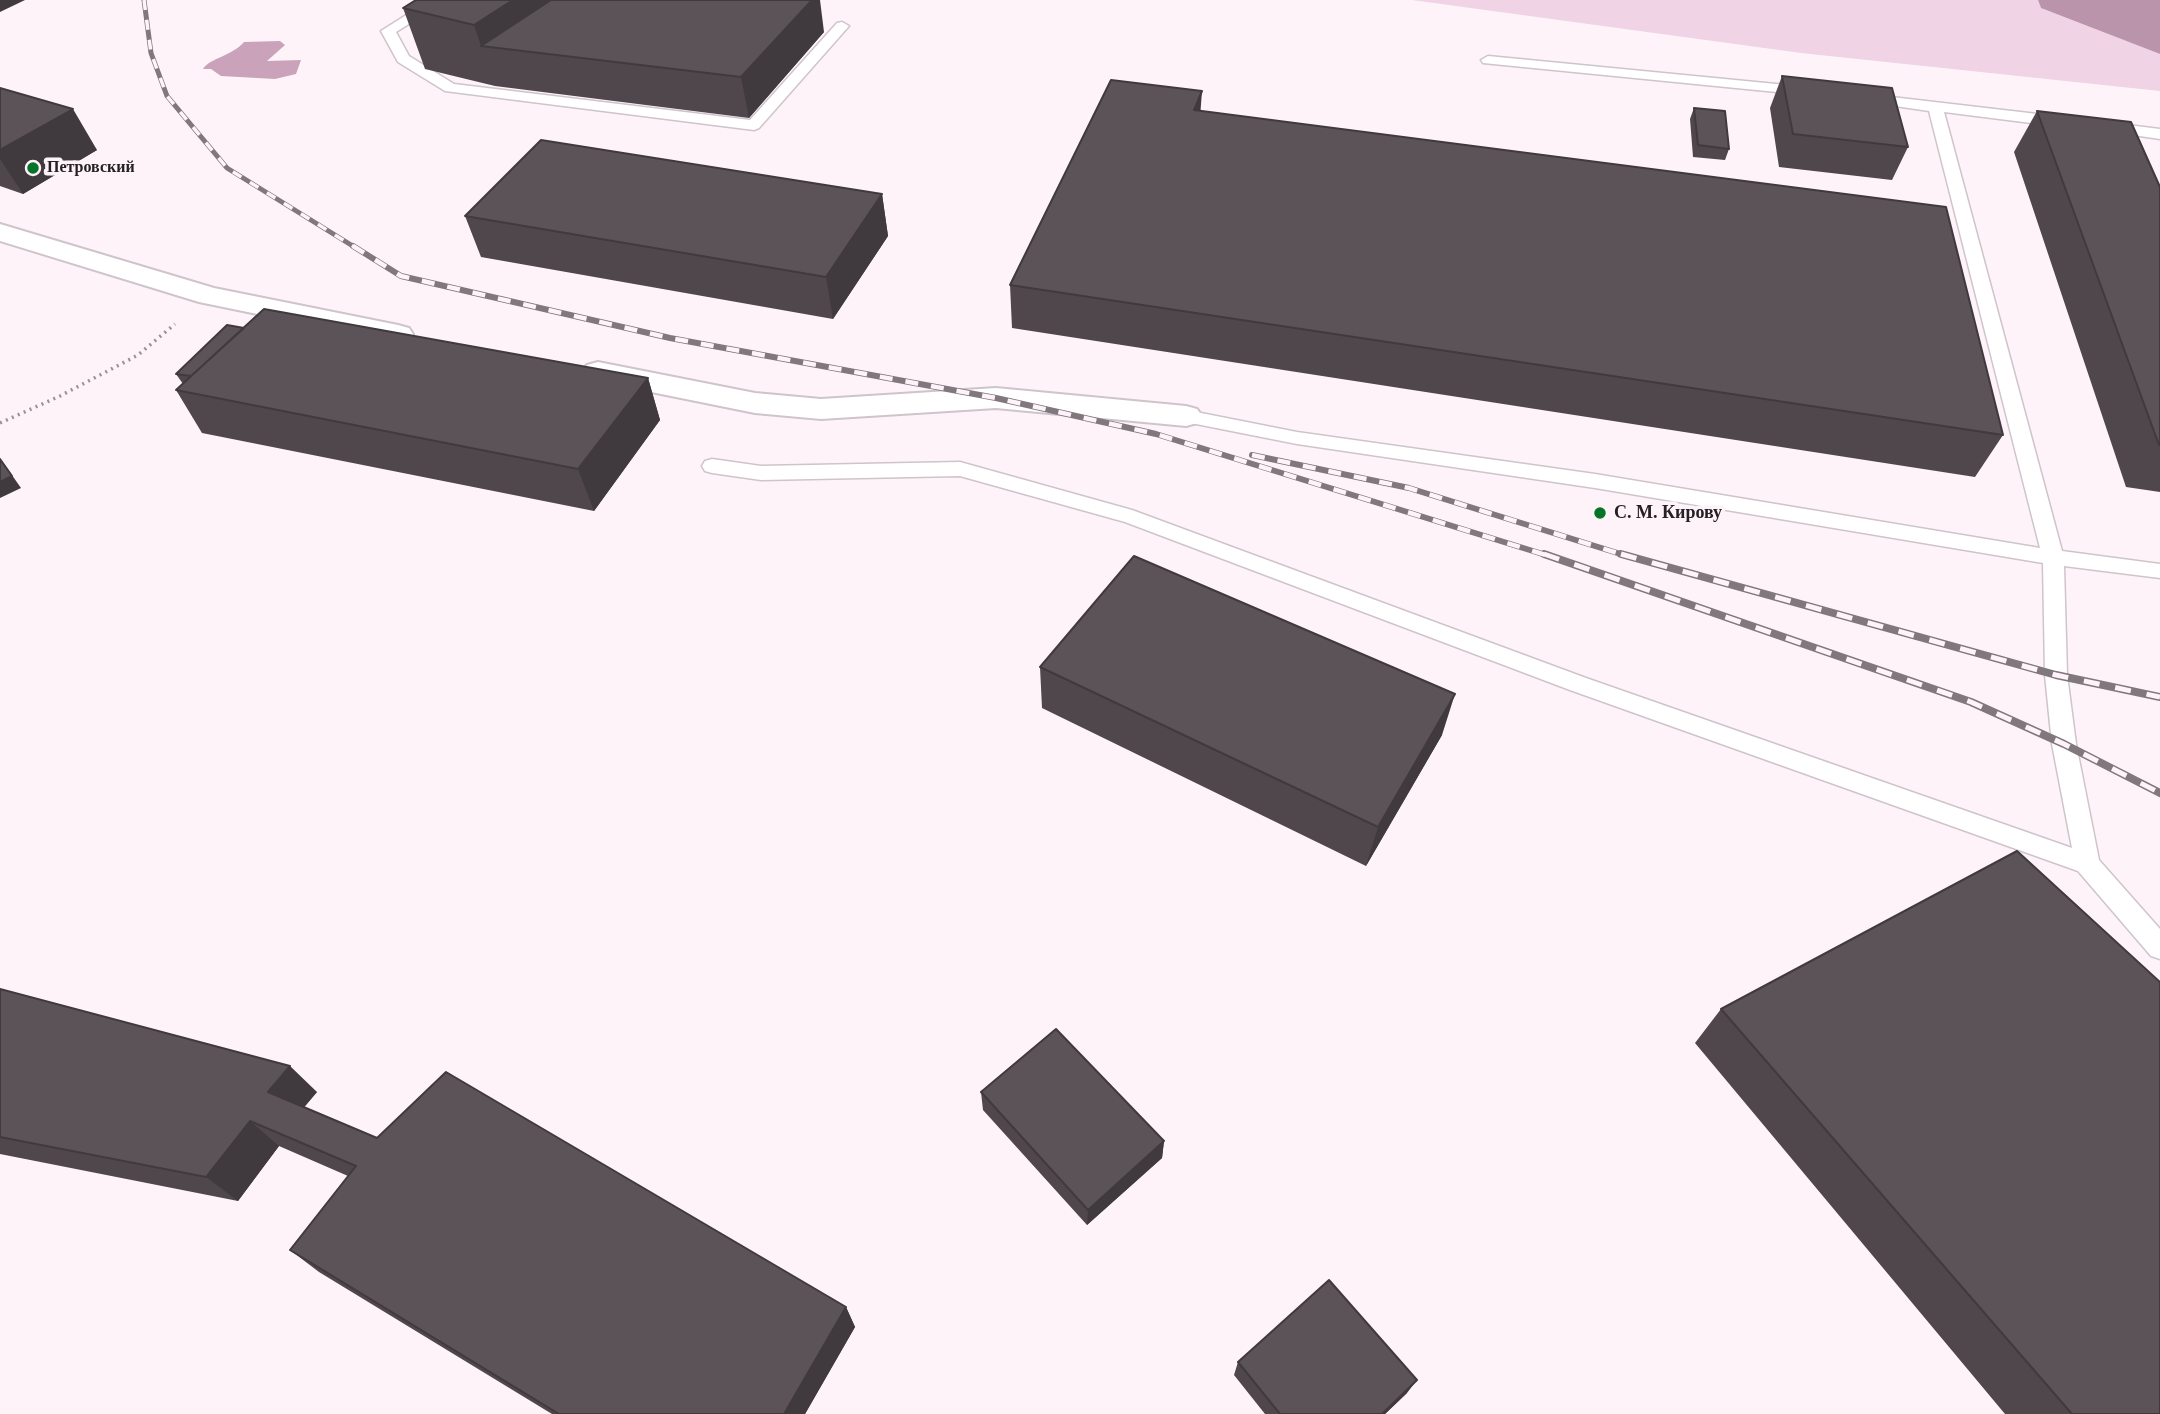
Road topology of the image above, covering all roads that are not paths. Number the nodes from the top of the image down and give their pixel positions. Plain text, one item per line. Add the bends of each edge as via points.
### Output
1 (440, 0) edge
2 (842, 26) dead end
3 (1488, 60) dead end
4 (1826, 94) edge
5 (1853, 97) edge
6 (1935, 107) junction
7 (2160, 134) edge
8 (0, 232) edge
9 (421, 338) edge
10 (569, 367) edge
11 (1186, 416) joint
12 (712, 466) dead end
13 (2053, 557) junction
14 (2160, 571) edge
15 (2088, 864) junction
16 (2160, 948) edge

1 - 2 lane via 388,31 403,59 450,88 754,125
3 - 4 lane
5 - 6 lane
6 - 7 lane
6 - 13 lane
8 - 9 street via 209,296
10 - 11 street via 755,403 821,409 996,398
11 - 13 lane via 1297,438 1608,483
12 - 15 lane via 761,473 960,469 1132,517 1578,684
13 - 14 lane
13 - 15 lane via 2056,675 2064,744
15 - 16 lane

